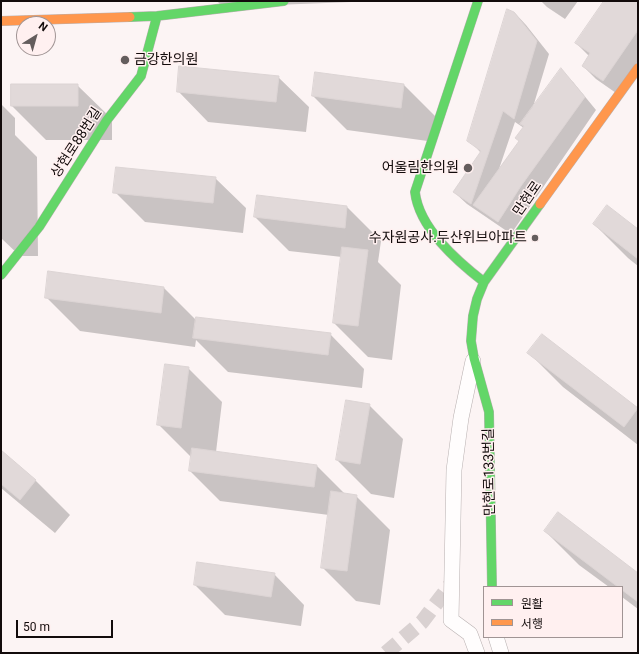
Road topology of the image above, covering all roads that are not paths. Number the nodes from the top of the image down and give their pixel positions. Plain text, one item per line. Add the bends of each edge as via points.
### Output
1 (284, 1) edge
2 (478, 1) edge
3 (157, 16) junction
4 (1, 21) edge
5 (638, 68) edge
6 (1, 275) edge
7 (484, 282) junction
8 (474, 358) junction
9 (492, 586) edge
10 (496, 638) edge
11 (477, 653) edge
12 (501, 653) edge

1 - 3 street
2 - 7 street via 415,192 416,201 428,226 462,265
3 - 4 street
3 - 6 street, 상현로88번길 via 141,76 107,120 39,227
5 - 7 street, 만현로
7 - 8 street, 만현로 via 473,316 471,341
8 - 9 street, 만현로133번길 via 489,412
8 - 11 street via 461,418 454,470 450,620 470,634
10 - 12 street

